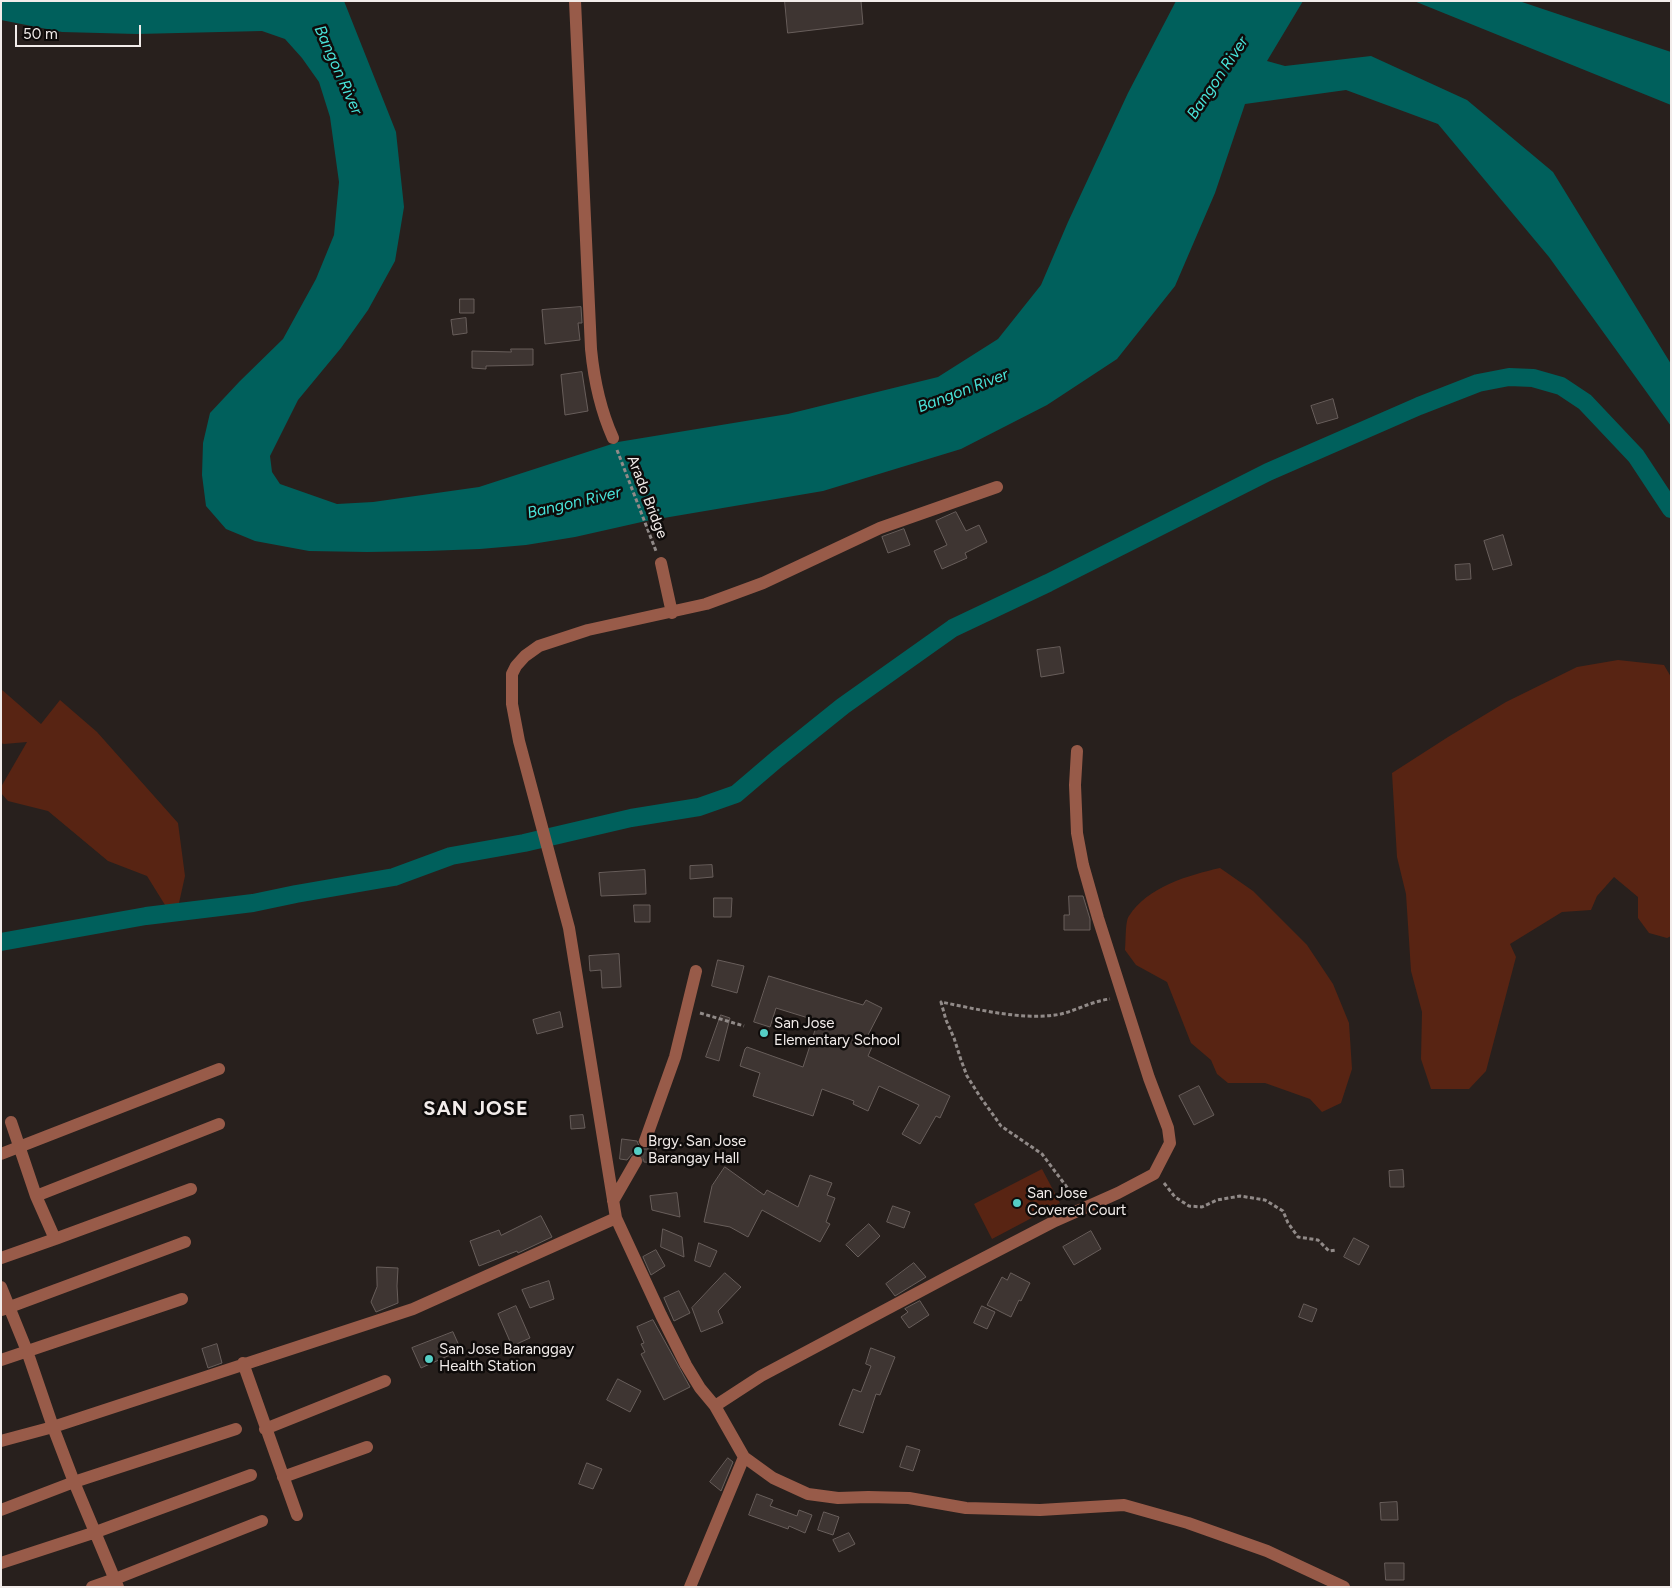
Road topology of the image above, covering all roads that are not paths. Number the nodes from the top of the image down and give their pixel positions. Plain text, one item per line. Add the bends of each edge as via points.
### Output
1 (575, 1) edge
2 (613, 438) road end
3 (997, 487) dead end
4 (661, 563) road end
5 (672, 612) junction
6 (1077, 751) dead end
7 (696, 971) dead end
8 (219, 1069) dead end
9 (11, 1122) dead end
10 (220, 1124) dead end
11 (645, 1141) tunnel mouth
12 (18, 1147) junction
13 (1, 1154) edge
14 (636, 1161) tunnel mouth
15 (191, 1188) dead end
16 (36, 1196) junction
17 (613, 1201) junction
18 (616, 1218) junction
19 (55, 1239) junction
20 (185, 1242) dead end
21 (1, 1258) edge
22 (1, 1287) edge
23 (182, 1299) dead end
24 (5, 1308) edge
25 (27, 1351) junction
26 (1, 1360) edge
27 (243, 1363) junction
28 (386, 1381) dead end
29 (715, 1406) junction
30 (52, 1427) junction
31 (236, 1429) dead end
32 (265, 1429) junction
33 (1, 1441) edge
34 (366, 1447) dead end
35 (744, 1458) junction
36 (252, 1475) dead end
37 (283, 1477) junction
38 (74, 1482) junction
39 (1, 1510) edge
40 (297, 1515) dead end
41 (262, 1521) dead end
42 (96, 1532) junction
43 (1, 1564) edge
44 (116, 1583) edge
45 (92, 1587) edge
46 (690, 1587) edge
47 (1344, 1587) edge

1 - 2 street via 591,349 598,393
3 - 5 street via 880,528 762,583 706,604
4 - 5 street
5 - 17 street via 563,637 538,646 525,656 512,674 512,704 519,741 568,928
6 - 29 street via 1077,833 1083,865 1123,997 1168,1128 1170,1143 1154,1174 1037,1230 761,1376
7 - 11 street via 675,1057
8 - 12 street
9 - 12 street
10 - 16 street
12 - 13 street
12 - 16 street
14 - 17 street
15 - 19 street
16 - 19 street
17 - 18 street
18 - 27 street via 413,1309
18 - 29 street via 686,1366
19 - 21 street
20 - 24 street
22 - 24 street
23 - 25 street
24 - 25 street
25 - 26 street
25 - 30 street
27 - 30 street
27 - 32 street
28 - 32 street
29 - 35 street
30 - 33 street
30 - 38 street
31 - 38 street
32 - 37 street
34 - 37 street
35 - 46 street
35 - 47 street via 773,1478 808,1494 838,1498 909,1498 966,1508 1040,1510 1124,1505 1267,1551
36 - 42 street
37 - 40 street
38 - 39 street
38 - 42 street
41 - 44 street
42 - 43 street
42 - 44 street
44 - 45 street

